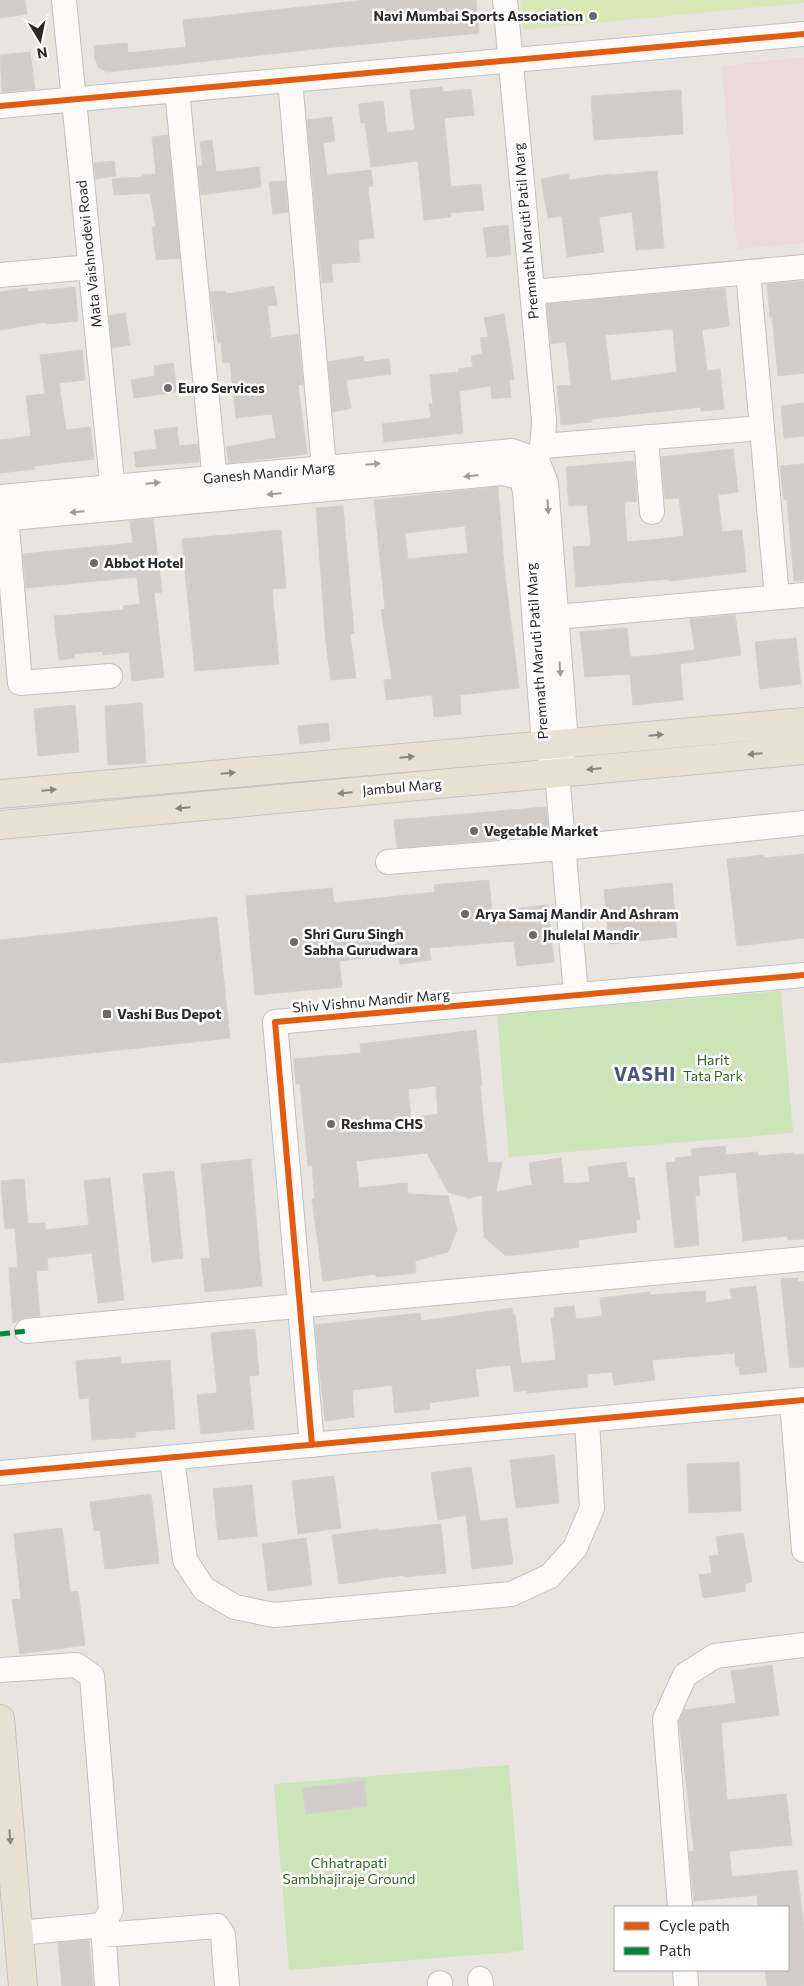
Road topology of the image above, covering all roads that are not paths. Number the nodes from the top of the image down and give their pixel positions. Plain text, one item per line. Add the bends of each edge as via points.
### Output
1 (64, 0) edge
2 (505, 0) edge
3 (804, 34) edge
4 (510, 60) junction
5 (290, 80) junction
6 (177, 90) junction
7 (74, 100) junction
8 (0, 106) edge
9 (90, 267) junction
10 (804, 267) edge
11 (748, 272) junction
12 (0, 275) edge
13 (532, 292) junction
14 (762, 428) junction
15 (646, 437) junction
16 (540, 453) junction
17 (324, 468) junction
18 (519, 477) junction
19 (302, 481) junction
20 (215, 489) junction
21 (113, 498) junction
22 (3, 508) edge
23 (652, 512) dead end
24 (804, 595) edge
25 (777, 597) junction
26 (556, 617) junction
27 (110, 676) dead end
28 (804, 722) edge
29 (555, 744) junction
30 (804, 750) edge
31 (557, 773) junction
32 (4, 793) edge
33 (804, 823) edge
34 (5, 827) edge
35 (563, 848) junction
36 (388, 862) dead end
37 (804, 975) edge
38 (576, 995) junction
39 (804, 1259) edge
40 (300, 1306) junction
41 (27, 1331) dead end
42 (798, 1400) edge
43 (588, 1420) junction
44 (312, 1445) junction
45 (172, 1458) junction
46 (0, 1474) edge
47 (804, 1550) edge
48 (804, 1645) edge
49 (0, 1670) edge
50 (0, 1719) edge
51 (680, 1906) edge
52 (103, 1930) junction
53 (19, 1933) junction
54 (685, 1971) edge
55 (23, 1986) edge
56 (107, 1986) edge
57 (227, 1986) edge
58 (686, 1986) edge

1 - 7 street, Mata Vaishnodevi Road
2 - 4 street, Premnath Maruti Patil Marg
3 - 4 street
4 - 5 street
4 - 13 street, Premnath Maruti Patil Marg
5 - 6 street
5 - 17 street
6 - 7 street
6 - 20 street
7 - 8 street
7 - 9 street, Mata Vaishnodevi Road
9 - 12 street
9 - 21 street, Mata Vaishnodevi Road
10 - 11 street
11 - 13 street
11 - 14 street
13 - 16 street, Premnath Maruti Patil Marg via 544,420
14 - 15 street
14 - 25 street
15 - 16 street
15 - 23 street
17 -> 16 street, Ganesh Mandir Marg via 512,451
16 - 18 street
16 -> 26 street, Premnath Maruti Patil Marg via 546,483
17 - 19 street, Ganesh Mandir Marg
18 -> 19 street, Ganesh Mandir Marg via 503,473
18 - 29 street, Premnath Maruti Patil Marg via 526,492
19 - 20 street, Ganesh Mandir Marg
20 - 21 street, Ganesh Mandir Marg
21 - 22 street, Ganesh Mandir Marg
22 - 27 street via 20,683
24 - 25 street
25 - 26 street
26 -> 29 street, Premnath Maruti Patil Marg
29 -> 28 main road
29 - 31 street, Premnath Maruti Patil Marg
32 -> 29 main road
30 -> 31 main road, Jambul Marg
31 -> 34 main road, Jambul Marg
31 - 35 street
33 - 35 street
35 - 36 street
35 - 38 street
37 - 38 street, Shiv Vishnu Mandir Marg
38 - 40 street, Shiv Vishnu Mandir Marg via 275,1022
39 - 40 street
40 - 41 street
40 - 44 street, Shiv Vishnu Mandir Marg
42 - 43 street
42 - 47 street
43 - 44 street
43 - 45 street via 592,1508 575,1548 550,1576 512,1594 274,1615 235,1607 204,1589 185,1560
44 - 45 street
45 - 46 street
48 - 51 street via 715,1656 685,1675 664,1719
49 - 52 street via 76,1664 92,1676 111,1910
50 -> 53 main road
52 - 53 street
52 - 56 street
52 - 57 street via 217,1926 223,1935
53 - 55 main road
54 - 58 street

